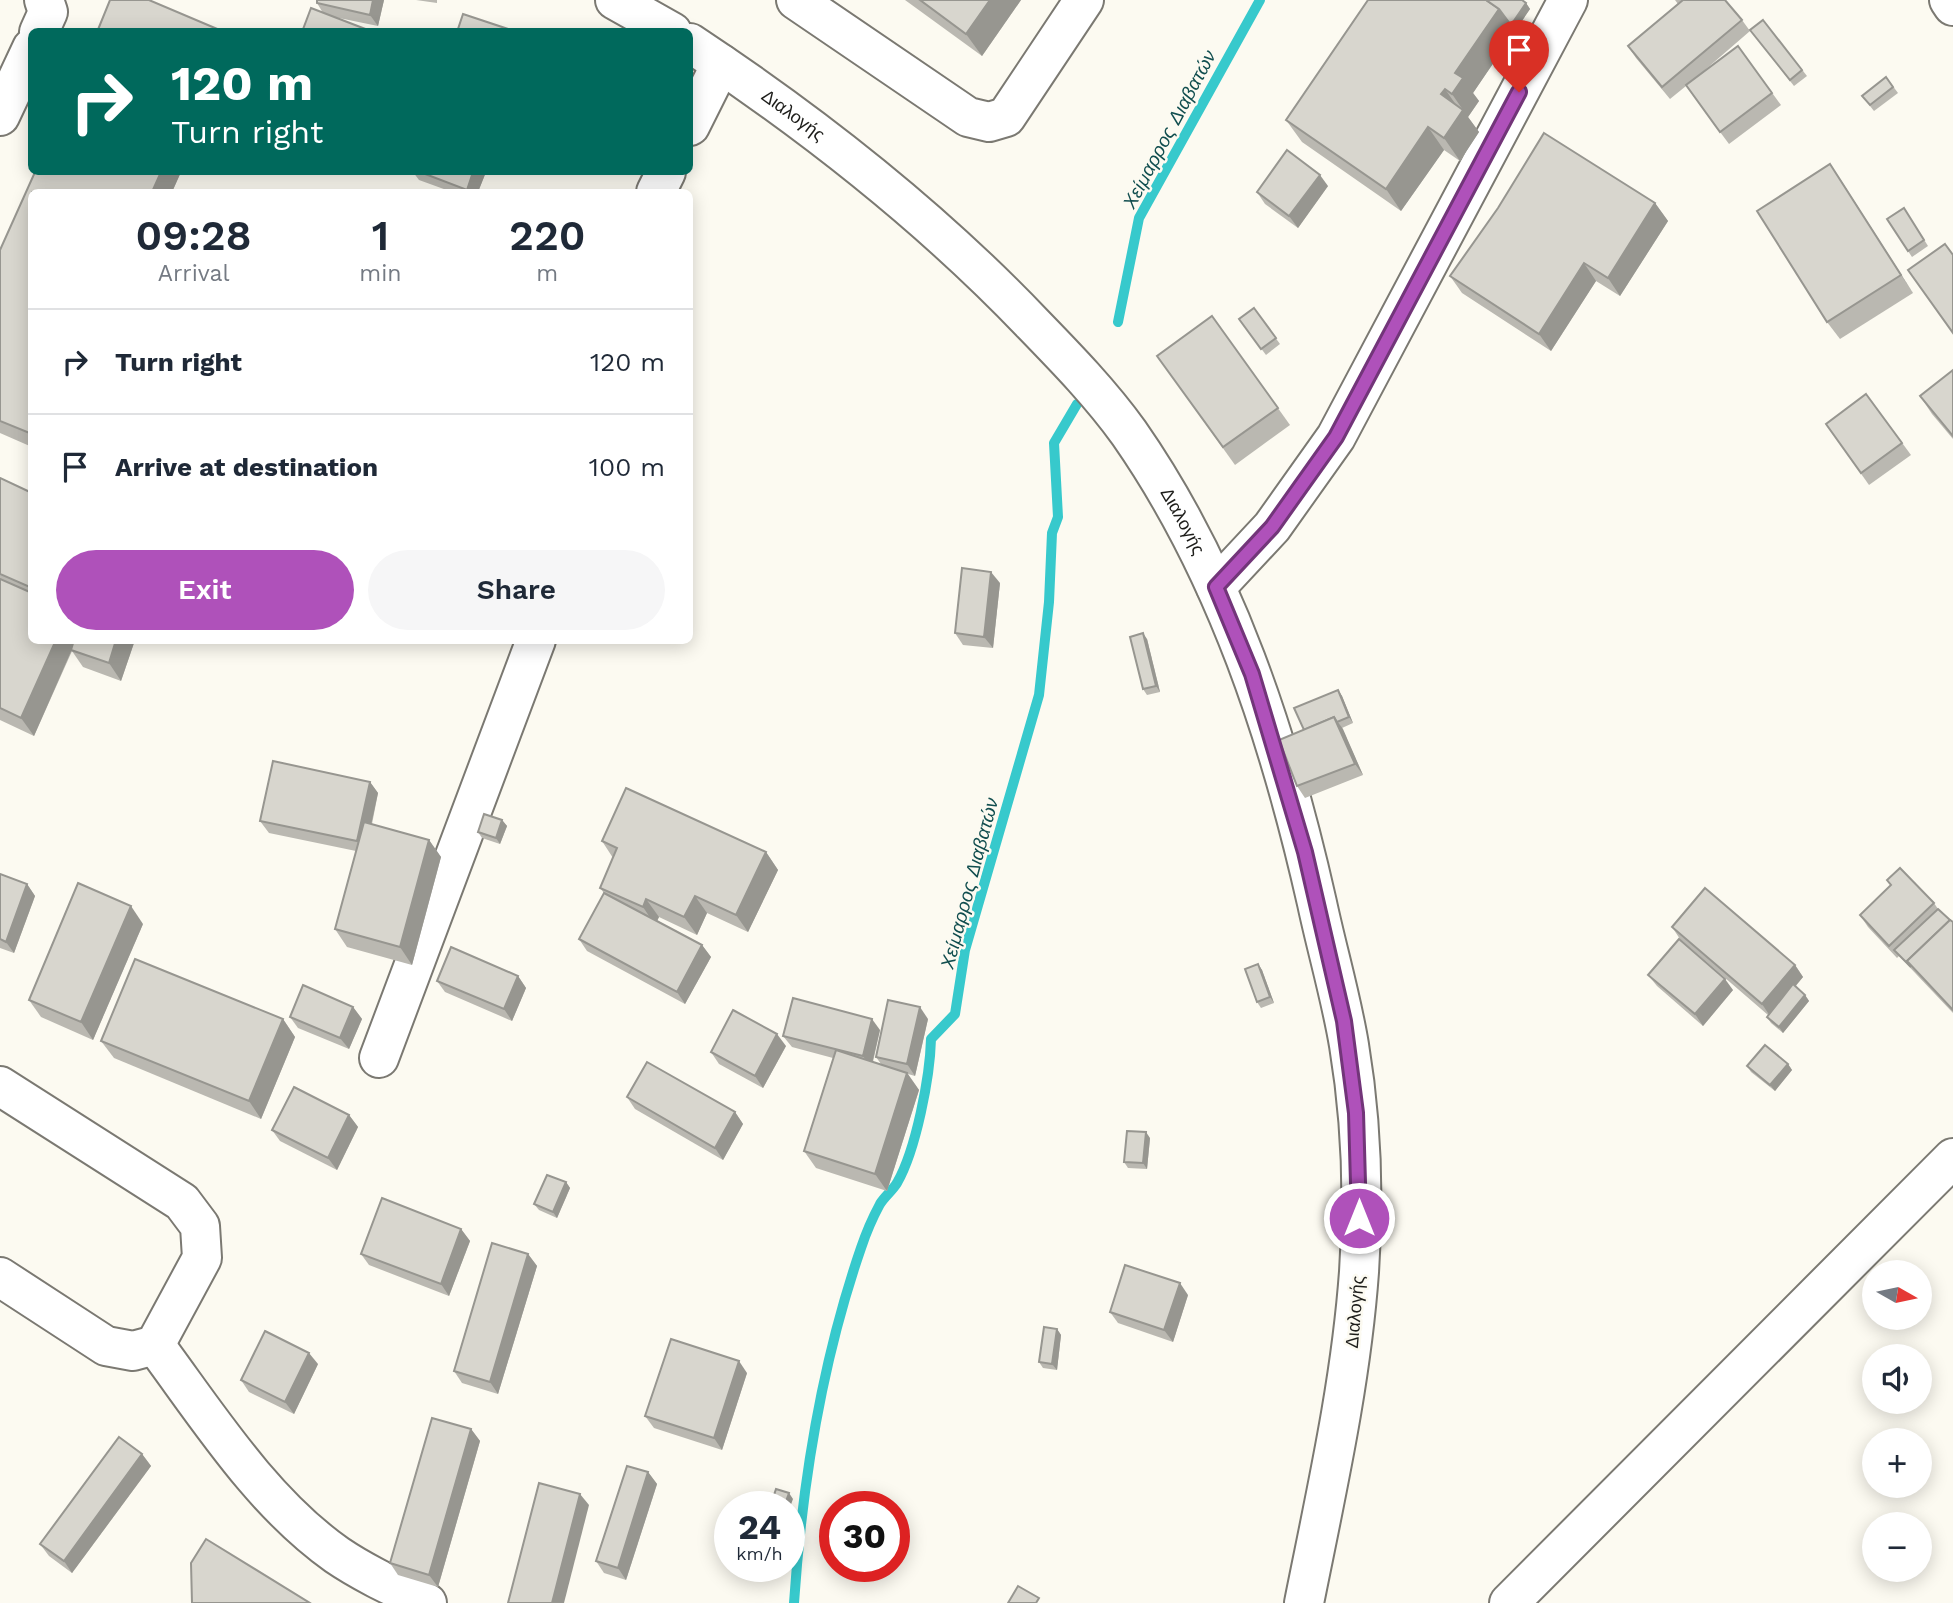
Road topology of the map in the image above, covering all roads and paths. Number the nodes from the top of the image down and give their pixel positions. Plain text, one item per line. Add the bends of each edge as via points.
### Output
1 (44, 0) edge
2 (615, 0) edge
3 (796, 0) edge
4 (1084, 0) edge
5 (1568, 0) edge
6 (1949, 0) edge
7 (1953, 6) edge
8 (41, 28) edge
9 (665, 28) edge
10 (693, 45) edge
11 (28, 56) edge
12 (721, 64) junction
13 (0, 116) edge
14 (693, 120) edge
15 (1216, 587) junction
16 (534, 644) edge
17 (379, 1058) dead end
18 (0, 1086) edge
19 (1953, 1158) edge
20 (0, 1277) edge
21 (155, 1345) junction
22 (426, 1603) edge
23 (1304, 1603) edge
24 (1509, 1603) edge

1 - 8 street via 48,12
2 - 9 street
3 - 4 street via 968,117 989,122 1006,117
5 - 15 street via 1336,437 1272,527
6 - 7 street
10 - 12 street, Διαλογής
11 - 13 street
12 - 14 street
12 - 15 street, Διαλογής via 845,152 1002,291 1059,351 1129,433
15 - 23 street, Διαλογής via 1252,674 1305,852 1349,1046 1356,1113 1359,1268 1350,1361
16 - 17 street
18 - 21 street via 182,1202 200,1226 202,1258
19 - 24 street
20 - 21 street via 106,1346 133,1351
21 - 22 street via 231,1448 310,1534 359,1569

